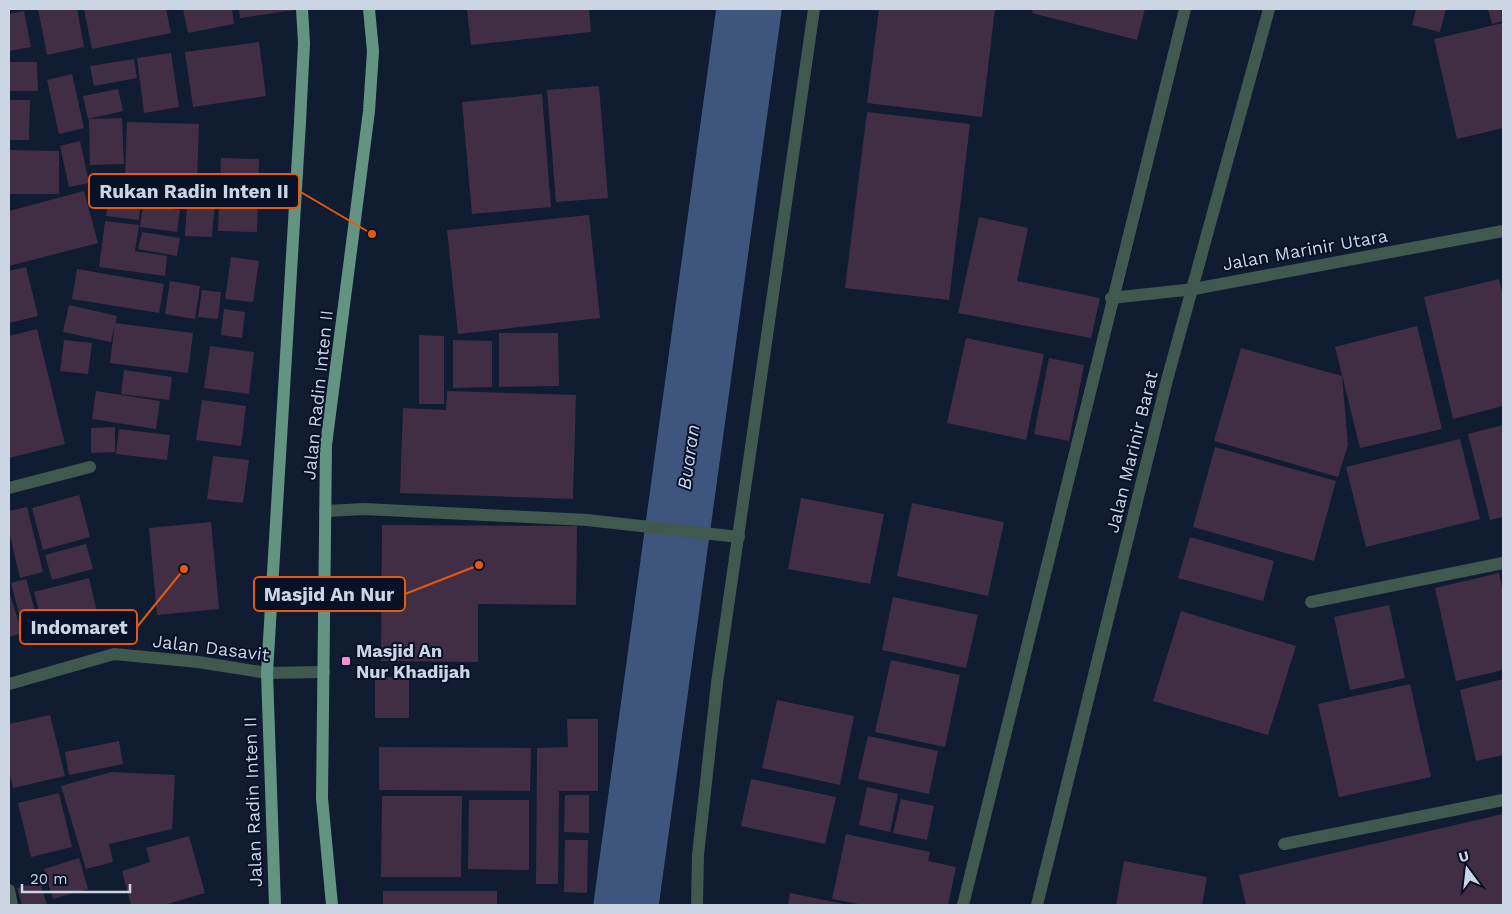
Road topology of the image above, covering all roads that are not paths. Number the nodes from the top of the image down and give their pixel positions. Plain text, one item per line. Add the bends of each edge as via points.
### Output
1 (302, 9) edge
2 (369, 9) edge
3 (814, 9) edge
4 (1185, 9) edge
5 (1269, 9) edge
6 (1503, 231) edge
7 (1194, 288) junction
8 (1112, 298) junction
9 (90, 467) dead end
10 (9, 488) edge
11 (325, 511) junction
12 (739, 536) junction
13 (1503, 563) edge
14 (1311, 602) dead end
15 (324, 672) junction
16 (267, 674) junction
17 (9, 684) edge
18 (1503, 800) edge
19 (1284, 844) dead end
20 (9, 890) edge
21 (12, 905) edge
22 (275, 905) edge
23 (332, 905) edge
24 (697, 905) edge
25 (963, 905) edge
26 (1037, 905) edge

1 - 16 main road, Jalan Radin Inten II via 304,44 300,122
2 - 11 main road, Jalan Radin Inten II via 373,51 369,111 326,446
3 - 12 street
4 - 8 street
5 - 7 street, Jalan Marinir Barat
6 - 7 street, Jalan Marinir Utara
7 - 8 street, Jalan Marinir Utara
7 - 26 street, Jalan Marinir Barat via 1167,380
8 - 25 street
9 - 10 street
11 - 12 street via 364,509 586,520
11 - 15 main road, Jalan Radin Inten II
12 - 24 street via 716,692 698,855
13 - 14 street
15 - 16 street, Jalan Dasavit
15 - 23 main road, Jalan Radin Inten II via 322,798
16 - 17 street, Jalan Dasavit via 198,662 114,654
16 - 22 main road, Jalan Radin Inten II
18 - 19 street
20 - 21 street

